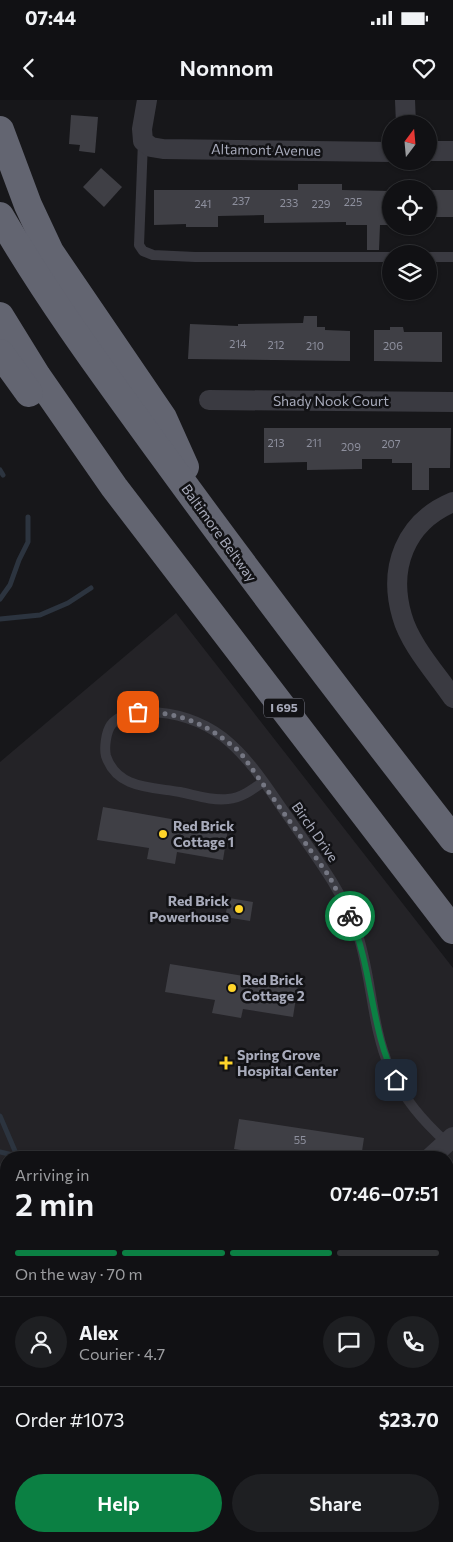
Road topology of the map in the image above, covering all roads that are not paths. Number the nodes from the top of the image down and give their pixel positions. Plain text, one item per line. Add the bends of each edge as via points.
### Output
1 (148, 100) edge
2 (405, 100) edge
3 (406, 115) edge
4 (0, 130) edge
5 (143, 141) junction
6 (438, 151) edge
7 (453, 151) edge
8 (382, 152) edge
9 (0, 216) edge
10 (382, 257) edge
11 (437, 257) edge
12 (453, 257) edge
13 (0, 316) edge
14 (0, 354) edge
15 (209, 400) dead end
16 (453, 402) edge
17 (114, 487) junction
18 (453, 502) edge
19 (208, 518) junction
20 (453, 698) edge
21 (263, 782) junction
22 (453, 840) edge
23 (453, 930) edge
24 (449, 1139) edge
25 (437, 1151) edge

1 - 5 street
2 - 3 street
4 - 19 highway via 28,205 50,252 163,418
5 - 8 street, Altamont Avenue via 151,147 163,149
5 - 10 lane via 139,245 143,251 153,255 195,257
6 - 7 street
9 - 19 highway, Baltimore Beltway via 78,339
11 - 12 lane
13 - 17 highway, I 695
14 - 17 highway via 21,384
15 - 16 street, Shady Nook Court
17 - 23 highway, I 695
18 - 20 street via 425,519 409,536 398,568 397,593 402,618 415,643
19 - 22 highway, Baltimore Beltway
21 - 21 lane, Birch Drive via 240,752 221,736 193,720 179,715 138,712 122,716 111,725 105,751 109,764 116,776 132,785 228,799 246,794
21 - 24 lane, Birch Drive via 329,876 347,908 366,964 381,1043 402,1094 420,1118
24 - 25 street

